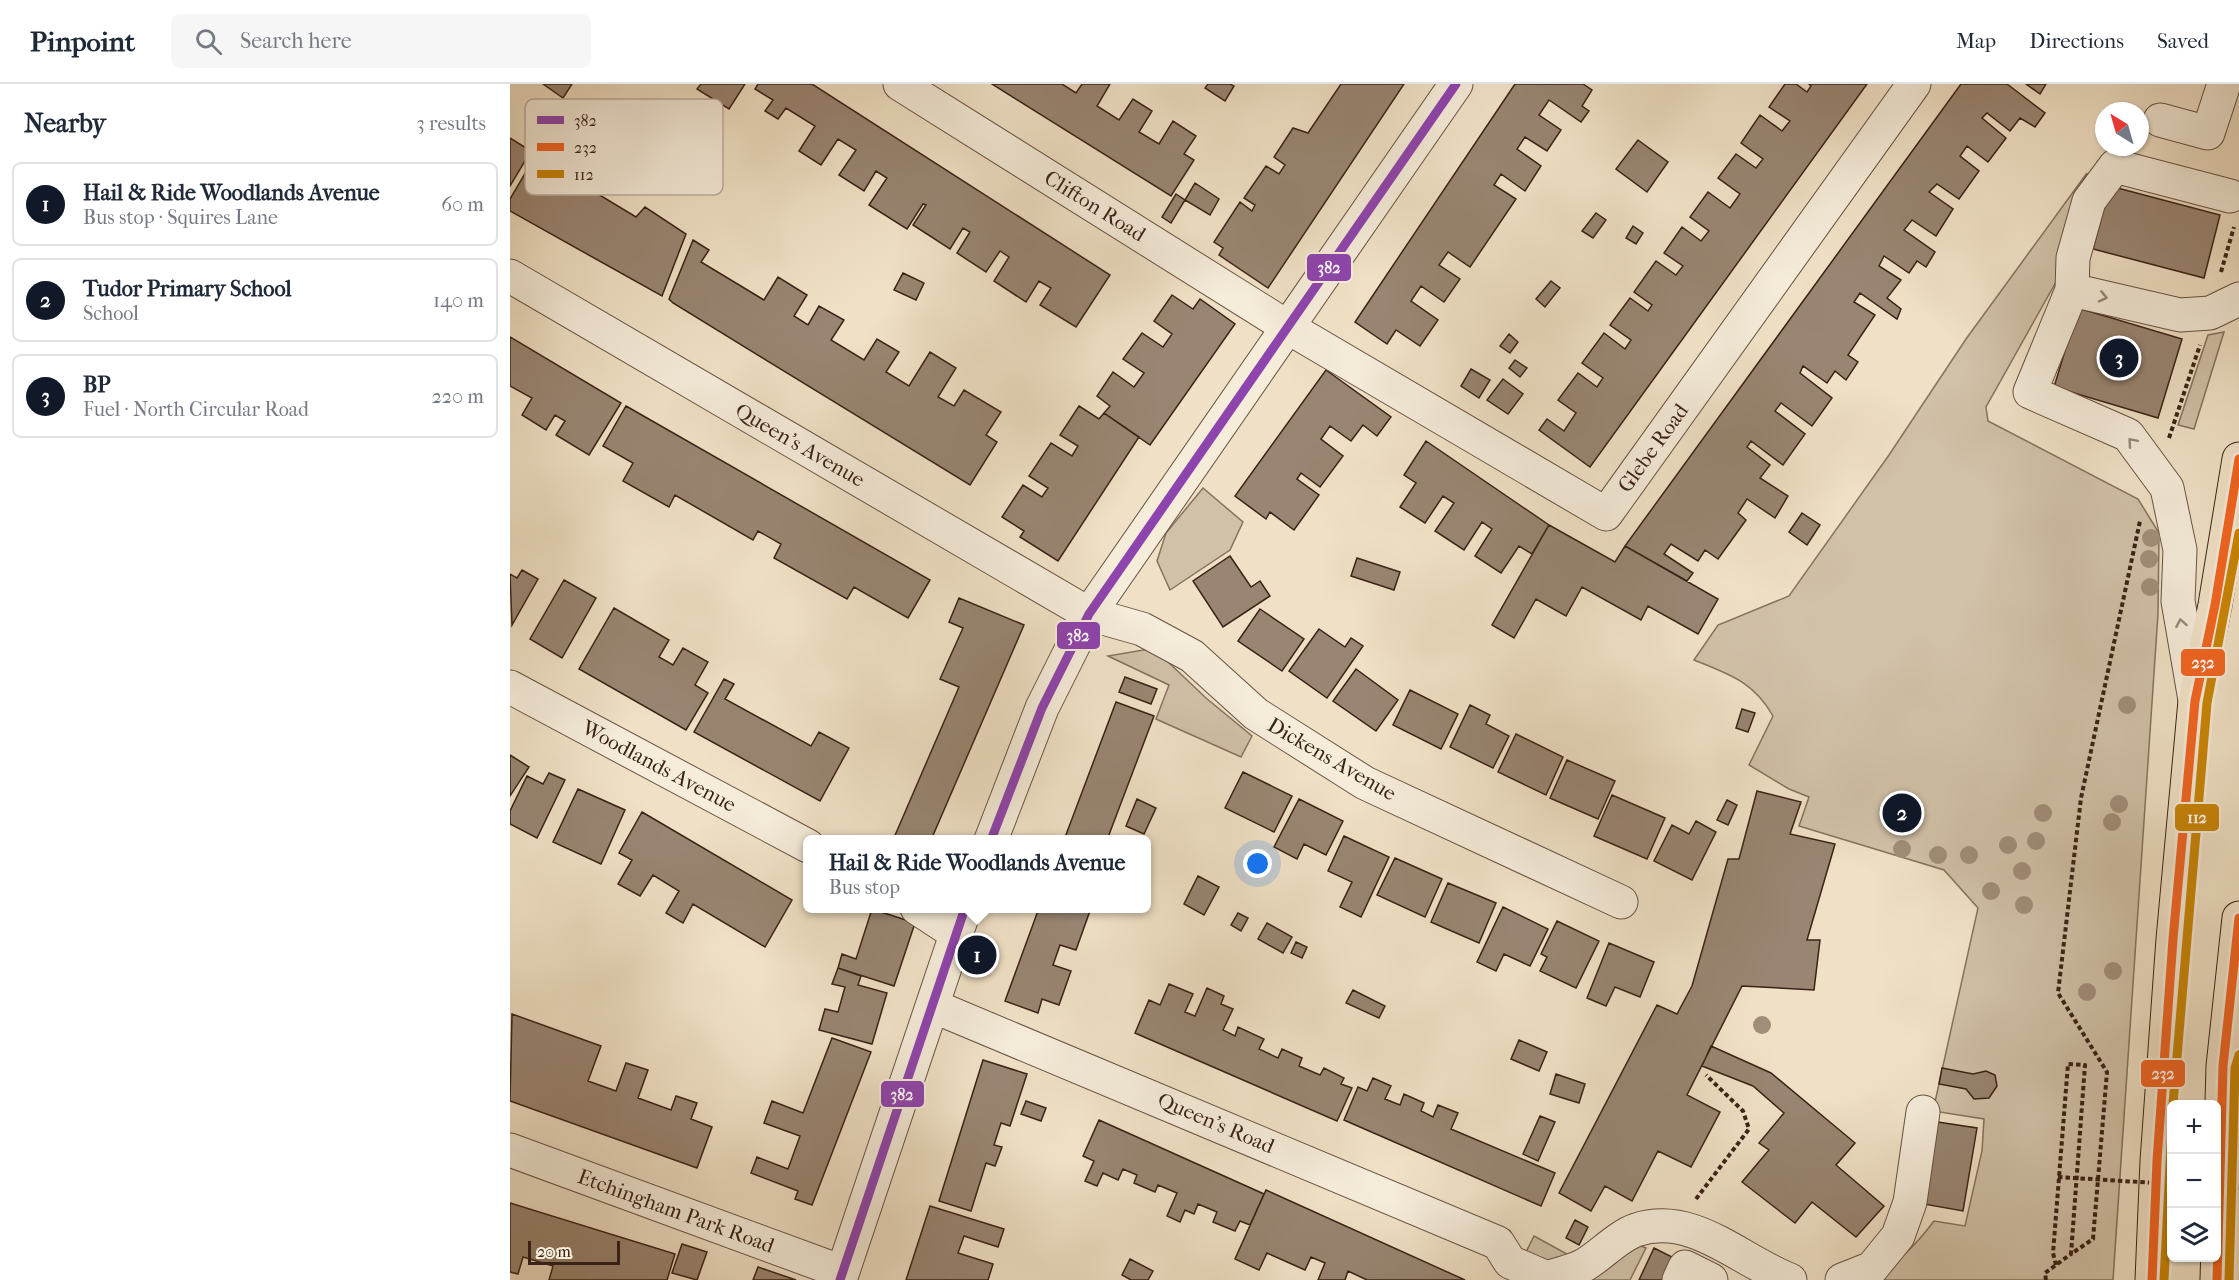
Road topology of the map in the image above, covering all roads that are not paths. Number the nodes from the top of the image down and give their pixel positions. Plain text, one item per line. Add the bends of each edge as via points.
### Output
1 (900, 84) edge
2 (1456, 84) edge
3 (1914, 84) edge
4 (2224, 84) edge
5 (2160, 120) dead end
6 (2233, 208) road end
7 (510, 276) edge
8 (2072, 290) junction
9 (2239, 299) edge
10 (1289, 328) junction
11 (2239, 459) edge
12 (1089, 614) junction
13 (510, 687) edge
14 (2195, 701) junction
15 (993, 835) edge
16 (803, 844) edge
17 (1621, 902) dead end
18 (931, 913) edge
19 (2239, 918) edge
20 (960, 921) edge
21 (933, 1006) junction
22 (2239, 1016) edge
23 (2223, 1066) junction
24 (1923, 1112) dead end
25 (510, 1149) edge
26 (841, 1276) edge
27 (1679, 1280) edge
28 (1711, 1280) edge
29 (1790, 1280) edge
30 (1842, 1280) edge
31 (2152, 1280) edge
32 (2217, 1280) edge

1 - 10 street, Clifton Road
2 - 10 street
3 - 10 street, Glebe Road via 1606,514
4 - 5 street via 2208,134
6 - 8 street via 2115,166 2089,201 2073,258
7 - 12 street, Queen's Avenue
8 -> 9 street via 2180,315 2210,313
14 -> 8 street via 2178,601 2180,550 2167,488 2128,435 2030,392
10 - 12 street
11 - 14 highway
12 - 15 street via 1042,708
12 - 17 street, Dickens Avenue via 1142,629 1192,656 1256,714 1365,783
13 - 16 street, Woodlands Avenue
14 - 31 highway via 2172,939
18 - 20 street
19 - 23 highway
20 - 21 street
21 - 26 street
21 - 29 street, Queen's Road via 1498,1243 1510,1262 1547,1278 1584,1265 1634,1230 1664,1224 1694,1230
22 - 23 highway
23 - 32 highway
24 - 30 street via 1910,1202 1898,1236 1872,1268
25 - 26 street, Etchingham Park Road
27 - 28 street via 1684,1267

